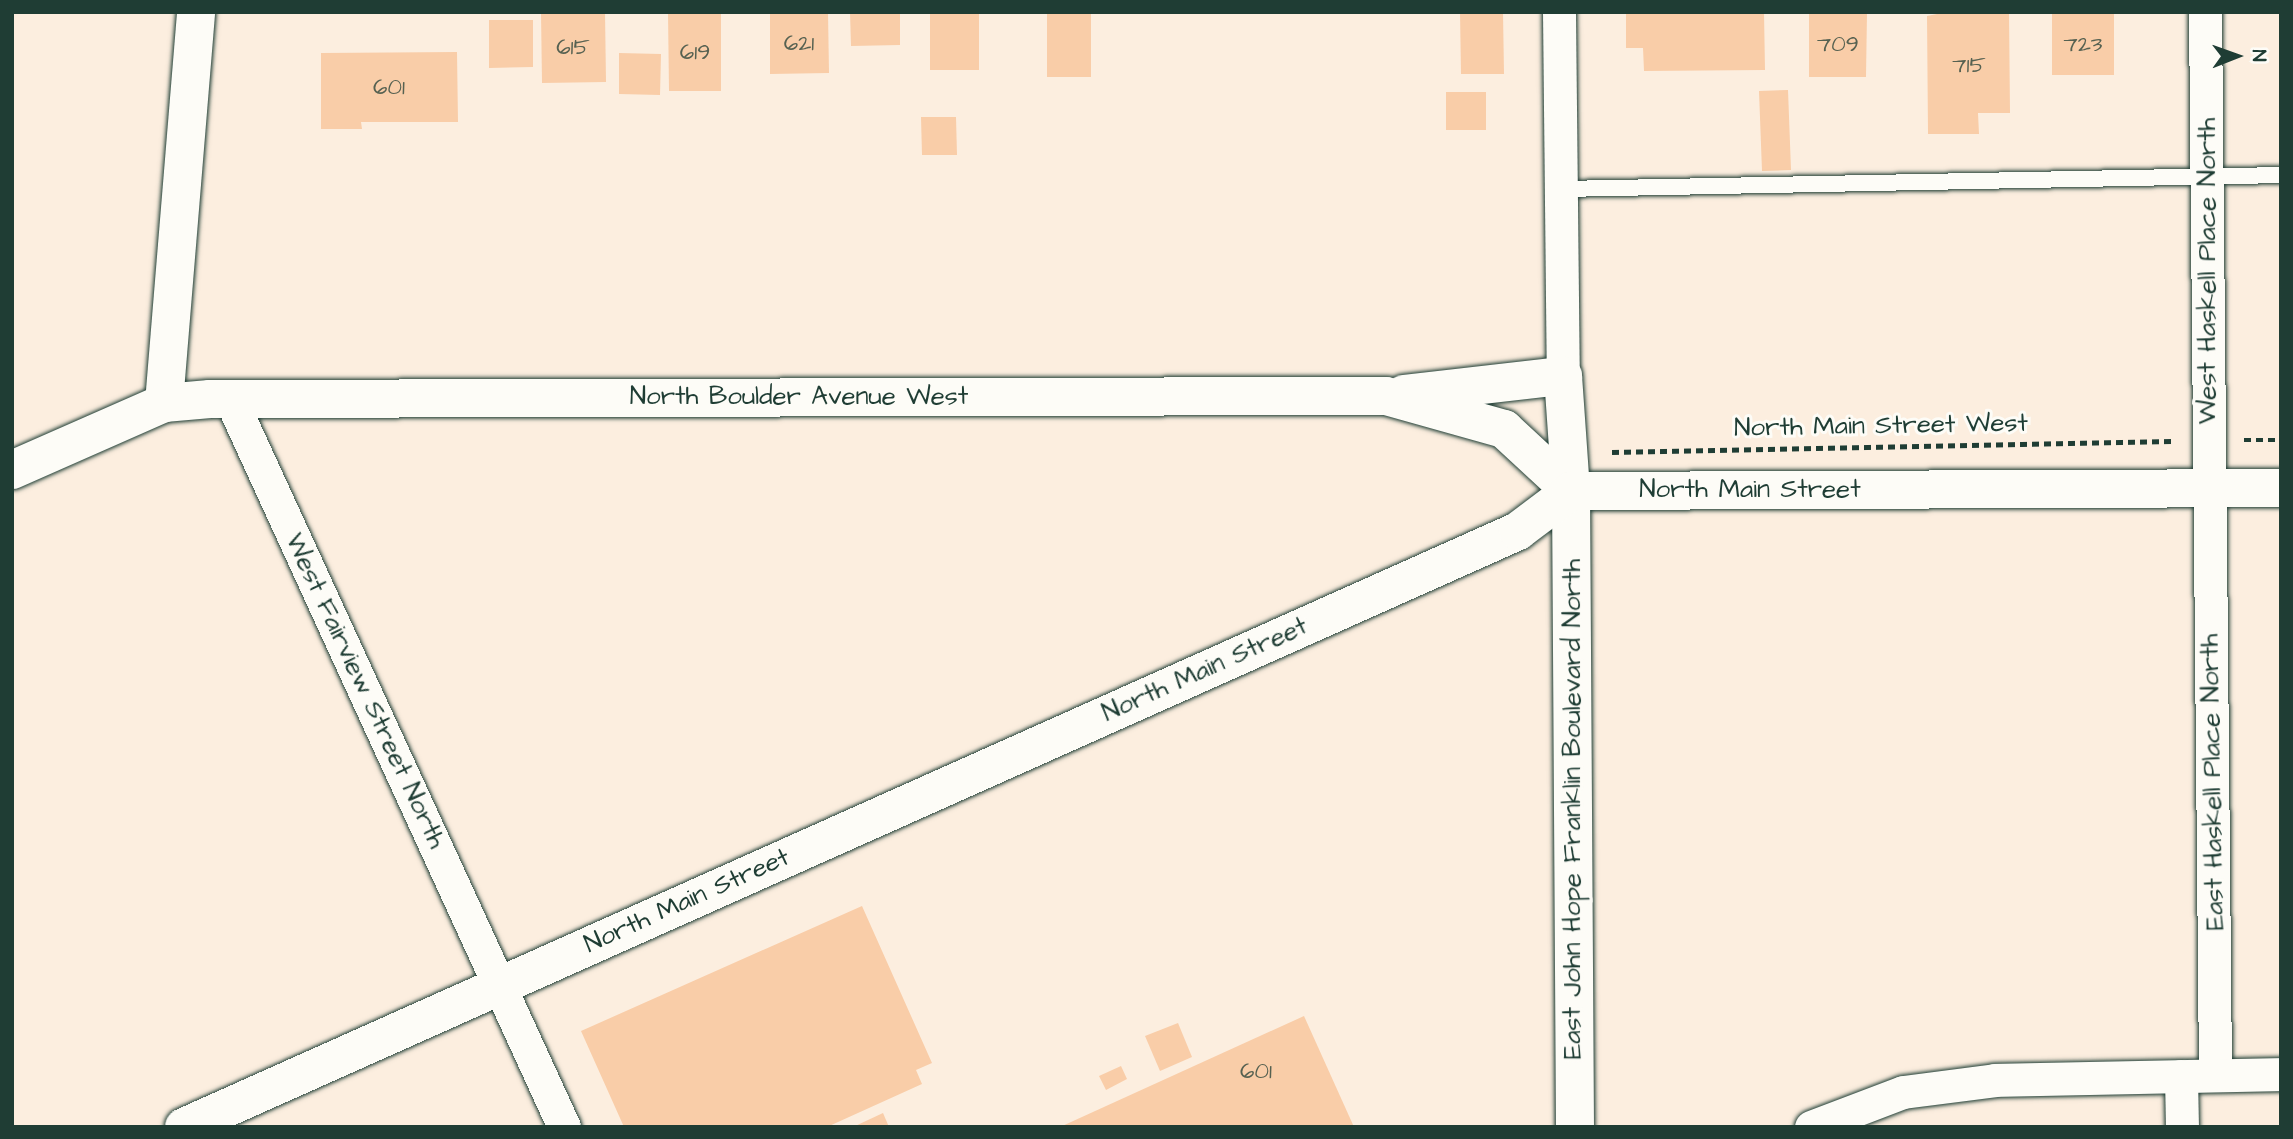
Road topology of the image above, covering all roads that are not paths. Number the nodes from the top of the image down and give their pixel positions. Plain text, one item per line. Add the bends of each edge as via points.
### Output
1 (196, 12) edge
2 (1559, 12) edge
3 (2205, 12) edge
4 (2281, 174) edge
5 (2208, 175) junction
6 (1561, 189) junction
7 (1563, 376) junction
8 (1386, 396) junction
9 (230, 398) junction
10 (164, 403) junction
11 (12, 470) edge
12 (2210, 488) junction
13 (2281, 488) edge
14 (1571, 491) junction
15 (501, 983) junction
16 (2281, 1074) edge
17 (2216, 1075) junction
18 (2180, 1076) junction
19 (184, 1127) edge
20 (564, 1127) edge
21 (1575, 1127) edge
22 (1811, 1127) edge
23 (2182, 1127) edge

1 - 10 street
2 - 6 street
3 - 5 street, West Haskell Place North
4 - 5 lane
5 - 6 lane
5 - 12 street, West Haskell Place North
6 - 7 street
7 - 8 street
7 - 14 street, East John Hope Franklin Boulevard North
8 - 9 street, North Boulder Avenue West
8 - 14 street, North Boulder Avenue West via 1504,429
9 - 10 street, North Boulder Avenue West
9 - 15 street, West Fairview Street North
10 - 11 street, North Boulder Avenue West
12 - 13 street, North Main Street
12 - 14 street, North Main Street
12 - 17 street, East Haskell Place North
14 - 15 street, North Main Street via 1523,529
14 - 21 street, East John Hope Franklin Boulevard North
15 - 19 street, North Main Street
15 - 20 street, West Fairview Street North
16 - 17 street
17 - 18 street
18 - 22 street via 1903,1092
18 - 23 street

